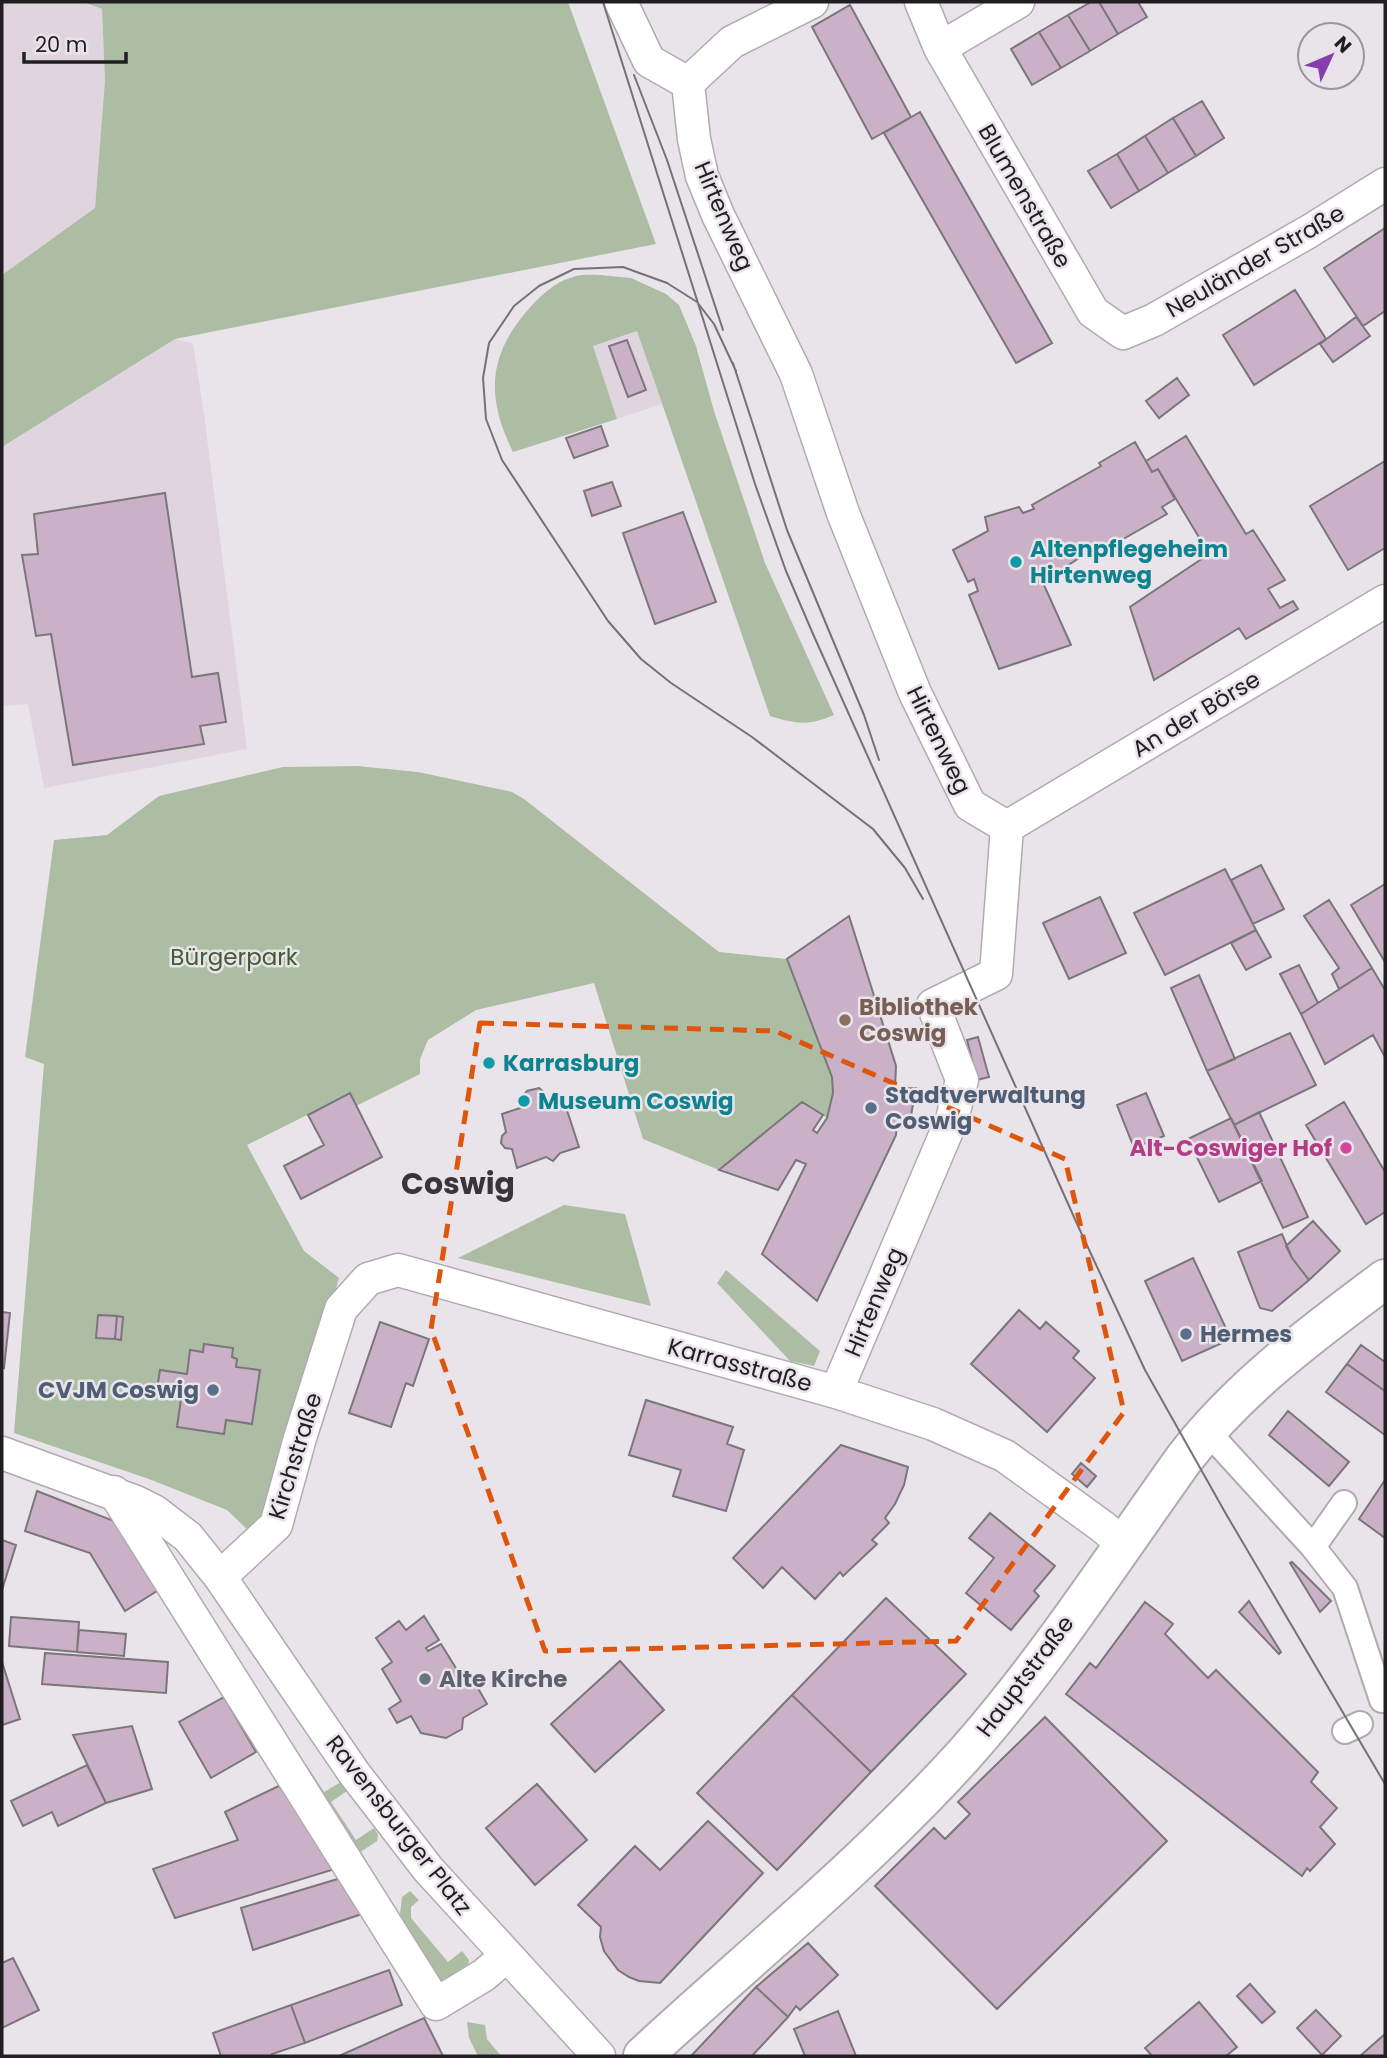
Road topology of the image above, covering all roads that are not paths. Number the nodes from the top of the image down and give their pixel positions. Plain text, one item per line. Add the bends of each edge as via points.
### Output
1 (621, 2) edge
2 (811, 2) edge
3 (921, 2) edge
4 (1018, 2) edge
5 (940, 48) junction
6 (688, 83) junction
7 (1385, 184) edge
8 (1123, 333) joint
9 (1385, 601) edge
10 (1007, 827) junction
11 (1385, 1279) edge
12 (341, 1309) joint
13 (835, 1392) junction
14 (1207, 1431) junction
15 (2, 1453) edge
16 (114, 1492) junction
17 (1344, 1503) dead end
18 (1122, 1544) junction
19 (1313, 1547) junction
20 (219, 1577) junction
21 (1382, 1700) dead end
22 (506, 1956) junction
23 (599, 2056) edge
24 (643, 2056) edge

1 - 6 street via 649,61
2 - 6 street via 732,42
3 - 5 street, Blumenstraße
4 - 5 street
5 - 8 street, Blumenstraße via 1093,312
6 - 10 street, Hirtenweg via 702,176 796,374 843,513 915,692 970,805
7 - 8 street, Neuländer Straße via 1154,320
9 - 10 street, An der Börse
10 - 13 street, Hirtenweg via 996,974 933,1005 962,1080 952,1119
11 - 14 main road, Hauptstraße via 1269,1369
12 - 13 street, Karrasstraße via 368,1279 398,1270
12 - 20 street, Kirchstraße via 276,1525
13 - 18 street, Karrasstraße via 933,1424 1005,1456
14 - 18 main road, Hauptstraße
14 - 19 street
15 - 16 street
16 - 20 street via 154,1511 188,1537
16 - 22 street via 436,2004
17 - 19 street
18 - 24 main road, Hauptstraße via 1011,1699 913,1810
19 - 21 street via 1345,1588
20 - 22 street, Ravensburger Platz via 376,1802
22 - 23 street, Ravensburger Platz

